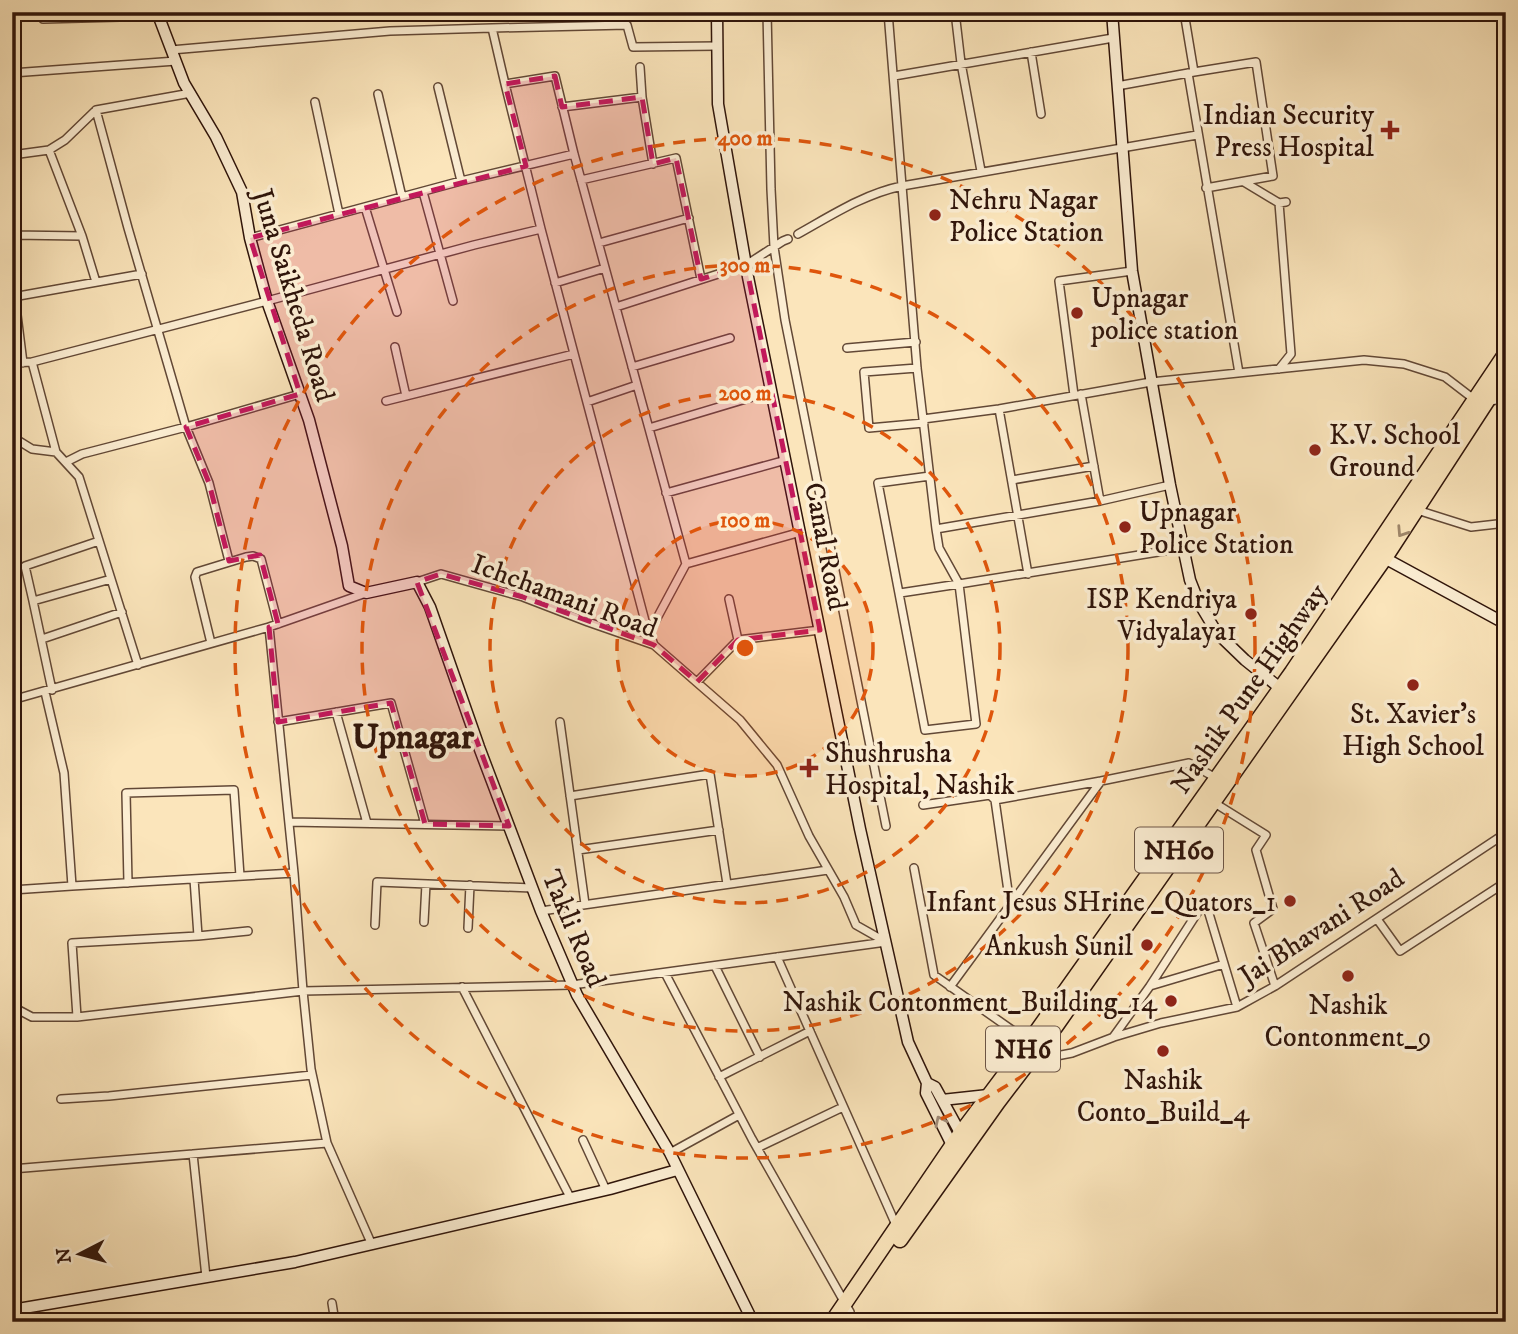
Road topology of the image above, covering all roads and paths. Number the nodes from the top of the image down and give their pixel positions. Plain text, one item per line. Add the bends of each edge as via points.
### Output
1 (717, 12) edge
2 (767, 12) edge
3 (888, 12) edge
4 (956, 12) edge
5 (1112, 12) edge
6 (1184, 12) edge
7 (158, 14) edge
8 (43, 19) dead end
9 (492, 28) junction
10 (1113, 38) junction
11 (717, 46) junction
12 (1031, 52) junction
13 (174, 56) junction
14 (961, 63) junction
15 (640, 67) dead end
16 (1191, 72) junction
17 (12, 73) edge
18 (894, 76) junction
19 (505, 84) junction
20 (1117, 86) junction
21 (438, 87) dead end
22 (191, 93) junction
23 (378, 94) dead end
24 (642, 97) junction
25 (315, 102) dead end
26 (562, 107) junction
27 (96, 110) junction
28 (1041, 114) dead end
29 (1198, 135) junction
30 (1122, 148) junction
31 (49, 150) junction
32 (574, 154) junction
33 (12, 155) edge
34 (653, 163) junction
35 (526, 166) junction
36 (981, 171) junction
37 (581, 180) junction
38 (461, 181) junction
39 (1243, 181) junction
40 (902, 186) junction
41 (1206, 188) junction
42 (423, 192) junction
43 (402, 197) junction
44 (12, 200) edge
45 (365, 207) junction
46 (339, 214) junction
47 (689, 218) junction
48 (541, 229) junction
49 (798, 234) dead end
50 (13, 235) edge
51 (82, 236) junction
52 (250, 238) junction
53 (788, 239) dead end
54 (599, 243) junction
55 (774, 247) junction
56 (440, 254) junction
57 (746, 265) junction
58 (605, 268) junction
59 (384, 270) junction
60 (1132, 271) junction
61 (142, 274) junction
62 (701, 279) junction
63 (96, 282) junction
64 (555, 282) junction
65 (14, 297) edge
66 (453, 301) dead end
67 (267, 302) junction
68 (615, 307) junction
69 (397, 312) dead end
70 (159, 329) junction
71 (730, 338) dead end
72 (916, 342) junction
73 (395, 347) dead end
74 (847, 348) dead end
75 (1506, 353) edge
76 (574, 354) junction
77 (32, 362) junction
78 (12, 363) edge
79 (23, 363) junction
80 (632, 367) junction
81 (917, 368) junction
82 (1279, 369) junction
83 (1506, 372) edge
84 (1239, 373) junction
85 (1151, 382) junction
86 (637, 385) junction
87 (772, 391) junction
88 (300, 394) junction
89 (1077, 394) junction
90 (406, 396) junction
91 (1481, 400) junction
92 (1506, 400) edge
93 (386, 401) dead end
94 (587, 402) junction
95 (999, 409) junction
96 (924, 421) junction
97 (186, 427) junction
98 (649, 428) junction
99 (12, 443) edge
100 (56, 452) junction
101 (786, 460) junction
102 (66, 462) junction
103 (1094, 466) junction
104 (930, 476) junction
105 (1012, 480) junction
106 (1170, 485) junction
107 (666, 493) junction
108 (1100, 501) junction
109 (1417, 510) junction
110 (1017, 515) junction
111 (1506, 523) edge
112 (936, 529) junction
113 (801, 532) junction
114 (99, 541) junction
115 (1183, 548) junction
116 (1379, 555) junction
117 (229, 561) junction
118 (686, 564) junction
119 (1028, 573) junction
120 (111, 579) junction
121 (417, 582) junction
122 (959, 584) junction
123 (366, 593) junction
124 (900, 593) junction
125 (729, 599) dead end
126 (33, 601) junction
127 (122, 612) junction
128 (278, 624) junction
129 (1506, 624) edge
130 (269, 627) junction
131 (820, 630) junction
132 (649, 633) junction
133 (42, 639) junction
134 (737, 640) junction
135 (211, 643) junction
136 (654, 645) junction
137 (138, 665) junction
138 (697, 682) junction
139 (1280, 688) junction
140 (48, 691) junction
141 (12, 700) edge
142 (336, 712) junction
143 (278, 722) junction
144 (560, 722) dead end
145 (1216, 778) junction
146 (1101, 780) junction
147 (570, 796) junction
148 (995, 800) junction
149 (1213, 802) junction
150 (923, 805) dead end
151 (289, 822) junction
152 (367, 823) junction
153 (425, 824) junction
154 (886, 825) dead end
155 (509, 826) junction
156 (719, 830) junction
157 (1506, 833) edge
158 (578, 850) junction
159 (914, 869) dead end
160 (828, 870) junction
161 (294, 873) junction
162 (240, 876) junction
163 (194, 879) junction
164 (1506, 882) edge
165 (128, 883) junction
166 (426, 884) junction
167 (727, 884) junction
168 (72, 886) junction
169 (470, 886) junction
170 (532, 888) junction
171 (12, 890) edge
172 (585, 904) junction
173 (1010, 905) junction
174 (541, 911) junction
175 (1377, 919) junction
176 (424, 922) dead end
177 (375, 925) dead end
178 (468, 928) dead end
179 (248, 931) dead end
180 (198, 936) junction
181 (886, 942) junction
182 (777, 957) junction
183 (1224, 964) junction
184 (715, 966) junction
185 (665, 973) junction
186 (572, 985) junction
187 (1150, 986) junction
188 (1275, 986) junction
189 (462, 987) junction
190 (950, 987) junction
191 (303, 991) junction
192 (1237, 1007) junction
193 (12, 1008) edge
194 (77, 1017) junction
195 (810, 1031) junction
196 (1114, 1037) junction
197 (1029, 1042) junction
198 (760, 1056) junction
199 (1027, 1062) junction
200 (312, 1075) junction
201 (719, 1077) junction
202 (927, 1083) junction
203 (988, 1096) junction
204 (61, 1099) dead end
205 (942, 1100) junction
206 (844, 1107) junction
207 (739, 1115) junction
208 (583, 1140) dead end
209 (327, 1143) junction
210 (959, 1146) junction
211 (757, 1148) junction
212 (670, 1153) junction
213 (193, 1154) junction
214 (12, 1169) edge
215 (677, 1170) junction
216 (606, 1190) junction
217 (571, 1199) junction
218 (897, 1228) junction
219 (372, 1245) junction
220 (206, 1277) junction
221 (332, 1303) dead end
222 (12, 1310) edge
223 (846, 1313) edge
224 (335, 1322) edge
225 (753, 1322) edge
226 (832, 1322) edge

1 - 11 main road, Canal Road
2 - 55 street
3 - 18 street
4 - 14 street
5 - 10 main road
6 - 16 street
7 - 8 street
7 - 13 main road, Juna Saikheda Road
9 - 11 street via 627,25 633,47
9 - 13 street via 390,31
9 - 19 street
10 - 12 street
10 - 20 main road
11 - 57 main road, Canal Road via 718,104
12 - 14 street
12 - 28 street
13 - 17 street
13 - 22 main road, Juna Saikheda Road
14 - 18 street
14 - 36 street
15 - 24 street
16 - 20 street
16 - 29 street
16 - 39 street via 1256,62 1273,176
18 - 40 street
19 - 26 street via 555,76
19 - 35 street
20 - 30 main road
21 - 38 street
22 - 27 street
22 - 52 main road, Juna Saikheda Road via 242,192
23 - 43 street
24 - 26 street
24 - 34 street
25 - 46 street
26 - 32 street
27 - 31 street
27 - 61 street
29 - 30 street
29 - 41 street
30 - 36 street
30 - 60 main road
31 - 33 street
31 - 51 street
32 - 35 street
32 - 37 street
34 - 37 street
34 - 47 street via 676,158
35 - 38 street
35 - 48 street
36 - 40 street
37 - 54 street
38 - 42 street
39 - 41 street
39 - 82 street via 1282,202 1291,354
40 - 49 street via 862,198
40 - 72 street
41 - 84 street
42 - 43 street
42 - 56 street
43 - 45 street
44 - 50 street
45 - 46 street
45 - 59 street
46 - 52 street
47 - 54 street
47 - 62 street
48 - 56 street
48 - 64 street
50 - 51 street
50 - 65 street
51 - 63 street
52 - 67 main road, Juna Saikheda Road
53 - 55 street
54 - 58 street
55 - 57 street
55 - 154 street
56 - 59 street
56 - 66 street
57 - 62 street
57 - 87 main road, Canal Road
58 - 64 street
58 - 68 street
59 - 67 street
59 - 69 street
60 - 85 main road
60 - 89 street via 1059,281
61 - 63 street
61 - 70 street
62 - 68 street
63 - 65 street
64 - 76 street
65 - 79 street
67 - 70 street
67 - 88 main road, Juna Saikheda Road
68 - 80 street
70 - 77 street
70 - 97 street
71 - 80 street
72 - 74 street
72 - 81 street
73 - 90 street
75 - 91 highway, Nashik Pune Highway / NH60
76 - 90 street
76 - 94 street
77 - 79 street
77 - 100 street
78 - 79 street
80 - 86 street
81 - 96 street
81 - 96 street via 864,372 869,428
82 - 84 street
82 - 91 street via 1364,360 1404,364 1445,377
83 - 91 highway, Nashik Pune Highway / NH60
84 - 85 street
85 - 89 street
85 - 106 main road
86 - 94 street
86 - 98 street
87 - 98 street
87 - 101 main road, Canal Road
88 - 97 street
88 - 123 main road, Juna Saikheda Road via 349,586
89 - 95 street
89 - 103 street
90 - 93 street
91 - 92 street
91 - 109 highway, Nashik Pune Highway / NH60
91 - 116 highway, Nashik Pune Highway / NH60
94 - 132 street
95 - 96 street
95 - 105 street
96 - 104 street
97 - 102 street
97 - 117 street via 209,483
98 - 107 street
99 - 100 street via 19,440 32,449
100 - 102 street
101 - 107 street
101 - 113 main road, Canal Road
102 - 114 street via 79,477
103 - 105 street
103 - 108 street
104 - 112 street
104 - 124 street via 878,483
105 - 110 street
106 - 108 street
106 - 115 main road
107 - 118 street
108 - 110 street
109 - 111 street via 1471,527
109 -> 116 highway, Nashik Pune Highway / NH60
110 - 112 street
110 - 119 street
112 - 122 street via 939,548
113 - 118 street
113 - 131 main road, Canal Road
114 - 120 street
114 - 126 street via 25,566
115 - 119 street
115 - 139 main road via 1199,603 1217,633
116 - 129 main road
116 - 139 highway, Nashik Pune Highway / NH60
116 - 149 highway, Nashik Pune Highway / NH60
117 - 128 street via 261,559
117 - 135 street via 197,572 195,577
118 - 132 street
119 - 122 street
120 - 126 street
120 - 127 street
121 - 123 main road
121 - 136 street, Ichchamani Road via 441,574 523,597
121 - 155 main road, Takli Road
122 - 124 street
122 - 124 street via 976,724 925,730
123 - 128 street
125 - 134 street
126 - 133 street
127 - 133 street
127 - 137 street
128 - 130 street
130 - 135 street
130 - 143 street
131 - 134 street
131 - 181 main road, Canal Road
132 - 136 street
133 - 140 street
134 - 138 street
135 - 137 street
136 - 138 street, Ichchamani Road
137 - 140 street
138 - 160 street, Ichchamani Road via 740,720 777,765
139 - 145 highway, Nashik Pune Highway / NH60
140 - 141 street
140 - 168 street via 64,772
142 - 143 street
142 - 152 street
142 - 153 street via 391,703
143 - 151 street
144 - 147 street
145 - 146 street via 1189,763
145 - 197 highway, Nashik Pune Highway / NH6
146 - 148 street
146 - 173 street
147 - 156 street via 710,774
147 - 158 street
148 - 150 street via 990,795
148 - 173 street
149 - 188 street via 1266,835 1256,850 1273,909 1254,923
149 - 199 highway, Nashik Pune Highway / NH60
151 - 152 street
151 - 161 street
152 - 153 street
153 - 155 street
155 - 170 main road, Takli Road
156 - 158 street
156 - 167 street
157 - 175 street, Jai Bhavani Road
158 - 172 street
159 - 190 street via 934,975
160 - 167 street
160 - 181 street, Ichchamani Road via 856,925
161 - 162 street
161 - 191 street
162 - 163 street
162 - 165 street via 234,790 126,793
163 - 165 street
163 - 180 street
164 - 175 street via 1399,951
165 - 168 street
166 - 169 street
166 - 176 street
166 - 177 street via 377,882
167 - 172 street
168 - 171 street
169 - 170 street
169 - 178 street
170 - 174 main road, Takli Road
172 - 174 street
173 - 190 street
174 - 186 main road, Takli Road
175 - 188 street, Jai Bhavani Road
179 - 180 street
180 - 194 street via 72,943
181 - 182 street
181 - 202 main road, Canal Road via 908,1042
182 - 184 street
182 - 195 street
183 - 187 street
183 - 187 street via 1204,906
183 - 192 street
184 - 185 street
184 - 198 street
185 - 186 street
185 - 201 street
186 - 189 street
186 - 212 main road, Takli Road
187 - 196 street
188 - 192 street, Jai Bhavani Road
189 - 191 street
189 - 217 street
190 - 197 street
191 - 194 street
191 - 200 street
192 - 196 street, Jai Bhavani Road
193 - 194 street via 32,1017
195 - 198 street
195 - 206 street
196 - 199 street, Jai Bhavani Road via 1072,1053
197 - 203 highway, Nashik Pune Highway / NH6
198 - 201 street
199 - 210 highway, Nashik Pune Highway / NH60
200 - 204 street
200 - 209 street
201 - 207 street
202 - 205 main road, Canal Road
210 -> 202 main road, Canal Road via 926,1093
203 - 205 main road
203 - 210 highway, Nashik Pune Highway / NH6
205 - 210 main road, Canal Road
206 - 211 street
206 - 218 street
207 - 211 street
207 - 212 street
208 - 216 street
209 - 213 street
209 - 219 street
210 - 218 highway, Nashik Pune Highway / NH6
210 - 223 highway, Nashik Pune Highway / NH60
211 - 223 street
212 - 215 main road, Takli Road
213 - 214 street
213 - 220 street
215 - 216 main road
215 - 225 main road, Takli Road
216 - 217 main road
217 - 219 main road
218 - 223 highway, Nashik Pune Highway / NH6
219 - 220 main road
220 - 222 main road
221 - 224 street
223 - 226 highway, Nashik Pune Highway / NH6

